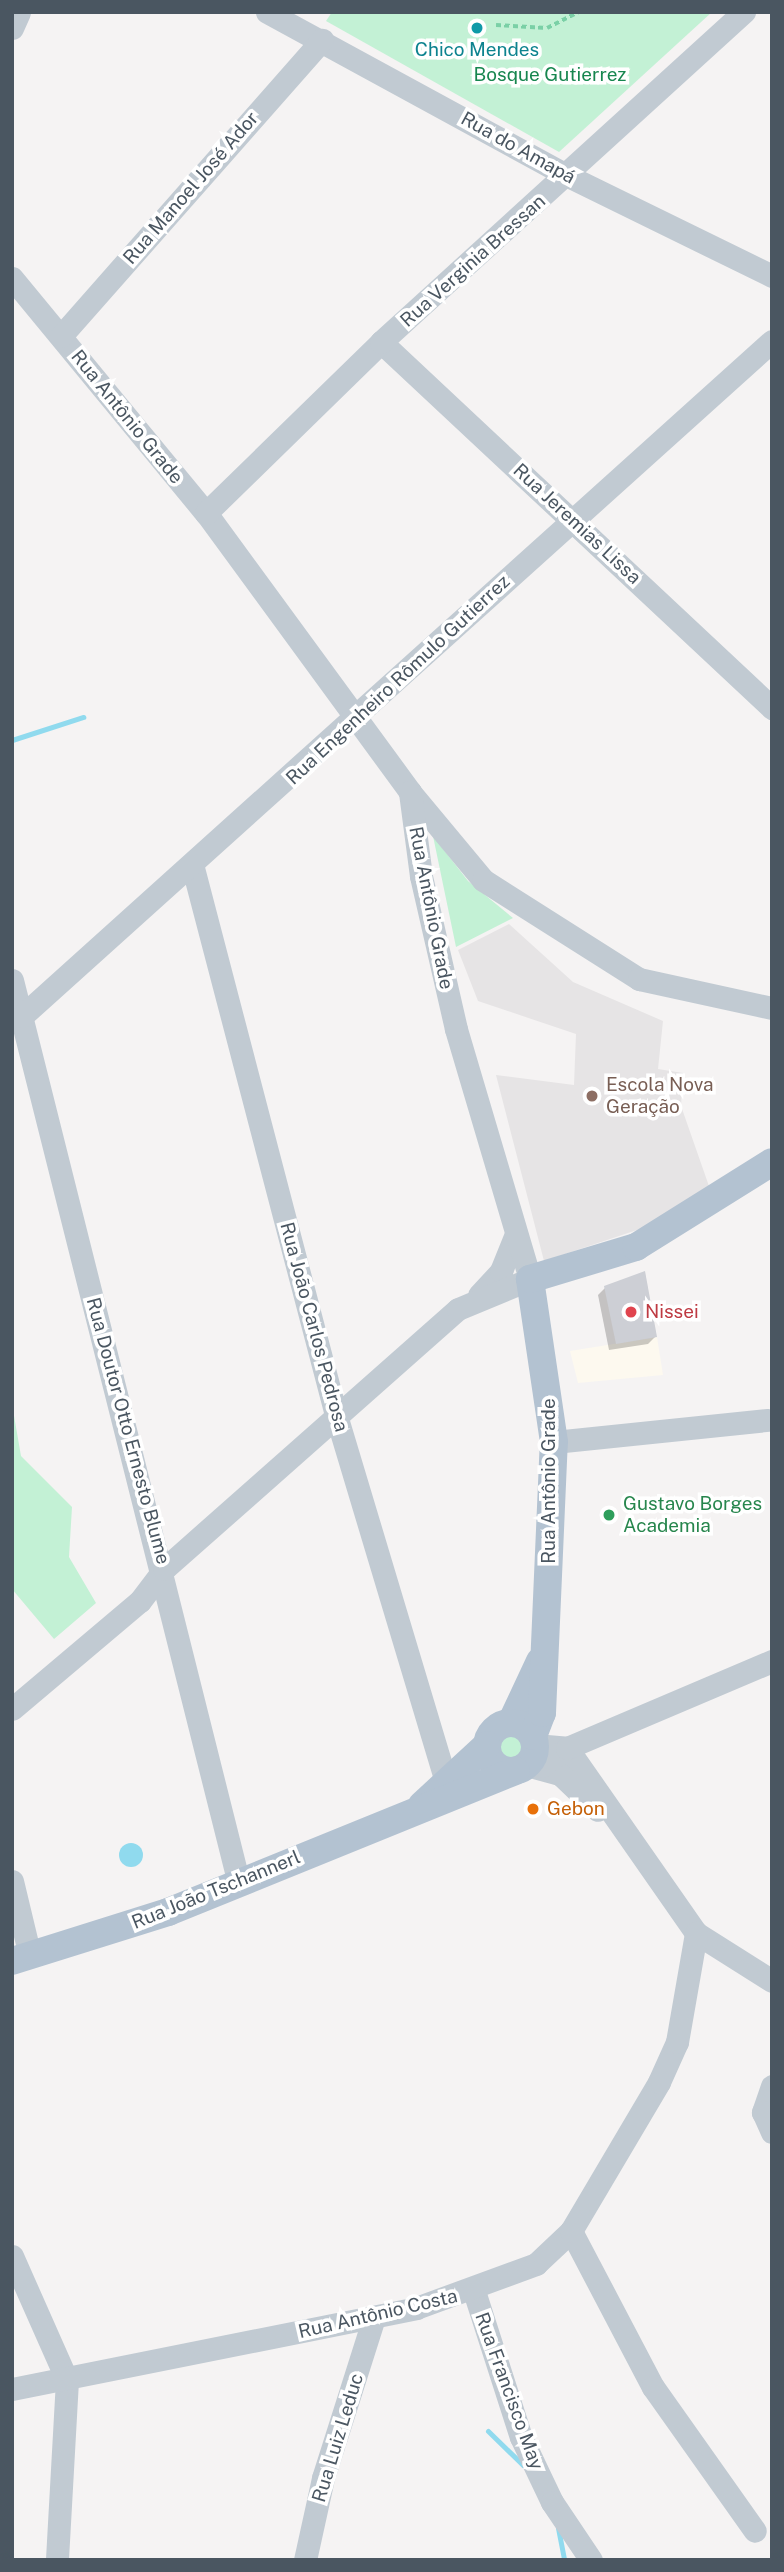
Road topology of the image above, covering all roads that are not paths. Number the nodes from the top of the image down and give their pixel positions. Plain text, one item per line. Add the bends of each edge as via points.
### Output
1 (19, 12) edge
2 (267, 12) edge
3 (744, 12) edge
4 (12, 28) edge
5 (322, 40) junction
6 (568, 176) junction
7 (772, 276) edge
8 (12, 278) edge
9 (61, 336) junction
10 (772, 341) edge
11 (381, 342) junction
12 (206, 513) junction
13 (572, 518) junction
14 (772, 708) edge
15 (358, 721) junction
16 (410, 792) junction
17 (193, 868) junction
18 (12, 980) edge
19 (772, 1008) edge
20 (22, 1017) junction
21 (772, 1162) edge
22 (515, 1236) junction
23 (530, 1279) junction
24 (474, 1299) junction
25 (336, 1415) junction
26 (768, 1420) dead end
27 (554, 1442) junction
28 (164, 1569) junction
29 (772, 1661) edge
30 (12, 1709) edge
31 (487, 1745) junction
32 (567, 1748) junction
33 (527, 1751) junction
34 (446, 1784) junction
35 (417, 1809) junction
36 (643, 1858) junction
37 (12, 1881) edge
38 (239, 1884) junction
39 (696, 1933) junction
40 (21, 1959) edge
41 (772, 1981) edge
42 (772, 2086) edge
43 (772, 2132) edge
44 (571, 2231) junction
45 (12, 2256) edge
46 (474, 2291) junction
47 (374, 2317) junction
48 (67, 2380) junction
49 (12, 2389) edge
50 (755, 2531) dead end
51 (57, 2560) edge
52 (305, 2560) edge
53 (591, 2560) edge

1 - 4 street
2 - 5 street, Rua do Amapá
3 - 6 street, Rua Verginia Bressan
5 - 6 street, Rua do Amapá
5 - 9 street, Rua Manoel José Ador
6 - 7 street, Rua do Amapá
6 - 11 street, Rua Verginia Bressan
8 - 9 street, Rua Antônio Grade
9 - 12 street, Rua Antônio Grade
10 - 13 street, Rua Engenheiro Rômulo Gutierrez
11 - 12 street, Rua Verginia Bressan
11 - 13 street, Rua Jeremias Lissa
12 - 15 street, Rua Antônio Grade
13 - 14 street, Rua Jeremias Lissa
13 - 15 street, Rua Engenheiro Rômulo Gutierrez
15 - 16 street, Rua Antônio Grade
15 - 17 street, Rua Engenheiro Rômulo Gutierrez
16 - 19 street via 483,880 566,937 639,979
16 - 22 street, Rua Antônio Grade via 435,942
17 - 20 street, Rua Engenheiro Rômulo Gutierrez
17 - 25 street, Rua João Carlos Pedrosa
18 - 20 street, Rua Doutor Otto Ernesto Blume
20 - 28 street, Rua Doutor Otto Ernesto Blume
21 - 23 main road via 636,1247
22 - 23 street, Rua Antônio Grade
22 - 24 street via 501,1271
23 - 24 street
23 - 27 main road, Rua Antônio Grade
24 - 25 street
25 - 28 street
25 - 34 street, Rua João Carlos Pedrosa
26 - 27 street
27 - 33 main road, Rua Antônio Grade via 540,1661 542,1713
28 - 30 street via 140,1601
28 - 38 street, Rua Doutor Otto Ernesto Blume
29 - 32 street
31 - 33 main road, Rua João Tschannerl via 495,1729
31 - 33 main road via 499,1768
31 - 34 main road, Rua João Tschannerl
32 - 33 street
32 - 36 street
33 - 35 main road, Rua João Tschannerl via 452,1801
33 - 36 street via 560,1774
34 - 35 main road, Rua João Tschannerl
35 - 38 main road, Rua João Tschannerl
36 - 39 street
37 - 40 street
38 - 40 main road, Rua João Tschannerl
39 - 41 street
39 - 44 street, Rua Antônio Costa via 677,2042
42 - 43 street via 763,2112
44 - 46 street, Rua Antônio Costa via 536,2264
44 - 50 street via 653,2387
45 - 48 street
46 - 47 street, Rua Antônio Costa
46 - 53 street, Rua Francisco May via 522,2437 577,2547
47 - 48 street, Rua Antônio Costa
47 - 52 street, Rua Luiz Leduc via 323,2478
48 - 49 street, Rua Antônio Costa
48 - 51 street

